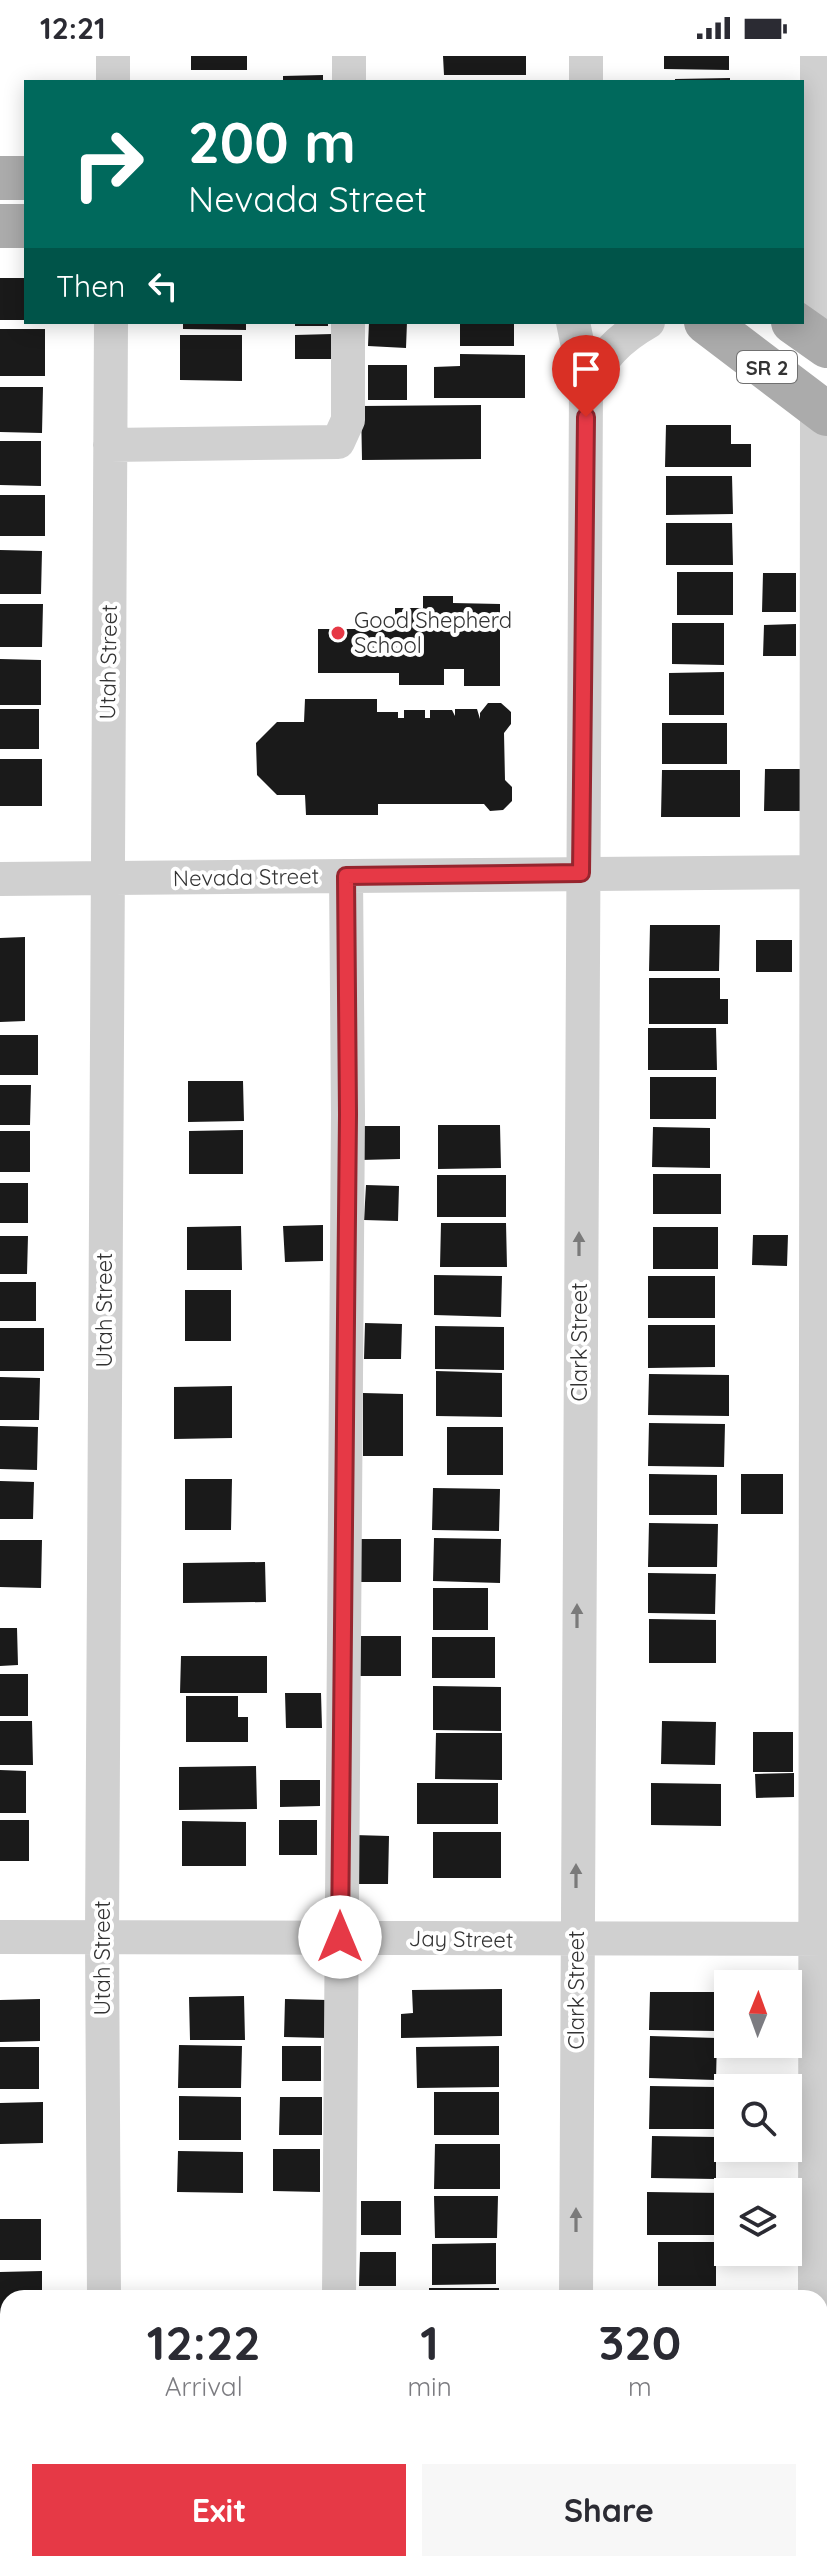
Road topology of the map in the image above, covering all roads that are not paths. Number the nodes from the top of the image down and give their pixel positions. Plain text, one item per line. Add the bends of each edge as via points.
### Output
1 (113, 56) edge
2 (349, 56) edge
3 (586, 56) edge
4 (817, 56) edge
5 (113, 80) edge
6 (349, 80) edge
7 (586, 80) edge
8 (0, 178) edge
9 (24, 178) edge
10 (0, 226) edge
11 (24, 226) edge
12 (111, 324) edge
13 (348, 324) edge
14 (573, 324) edge
15 (644, 324) edge
16 (709, 324) edge
17 (812, 336) edge
18 (586, 387) junction
19 (822, 411) edge
20 (110, 445) junction
21 (822, 872) edge
22 (581, 873) junction
23 (346, 876) junction
24 (106, 878) junction
25 (0, 879) edge
26 (102, 1935) junction
27 (0, 1937) edge
28 (340, 1937) junction
29 (822, 1939) edge
30 (576, 1940) junction
31 (104, 2290) edge
32 (339, 2290) edge
33 (576, 2290) edge
34 (815, 2290) edge

1 - 5 street
2 - 6 street
3 - 7 street
4 - 17 street
8 - 9 main road
10 - 11 main road
12 - 20 street, Utah Street
13 - 20 street via 348,420 338,442
14 - 18 street, Clark Street
15 - 18 street via 602,358
16 - 19 main road, SR 2
18 - 22 street, Clark Street
19 - 21 street
20 - 24 street, Utah Street
21 - 22 street, Nevada Street
21 - 29 street
22 - 23 street, Nevada Street
30 -> 22 street, Clark Street
23 - 24 street, Nevada Street
23 - 28 street
24 - 25 street, Nevada Street
24 - 26 street, Utah Street
26 - 27 street, Jay Street
26 - 28 street, Jay Street
26 - 31 street, Utah Street
28 - 30 street, Jay Street
28 - 32 street
29 - 30 street, Jay Street
29 - 34 street
33 -> 30 street, Clark Street

